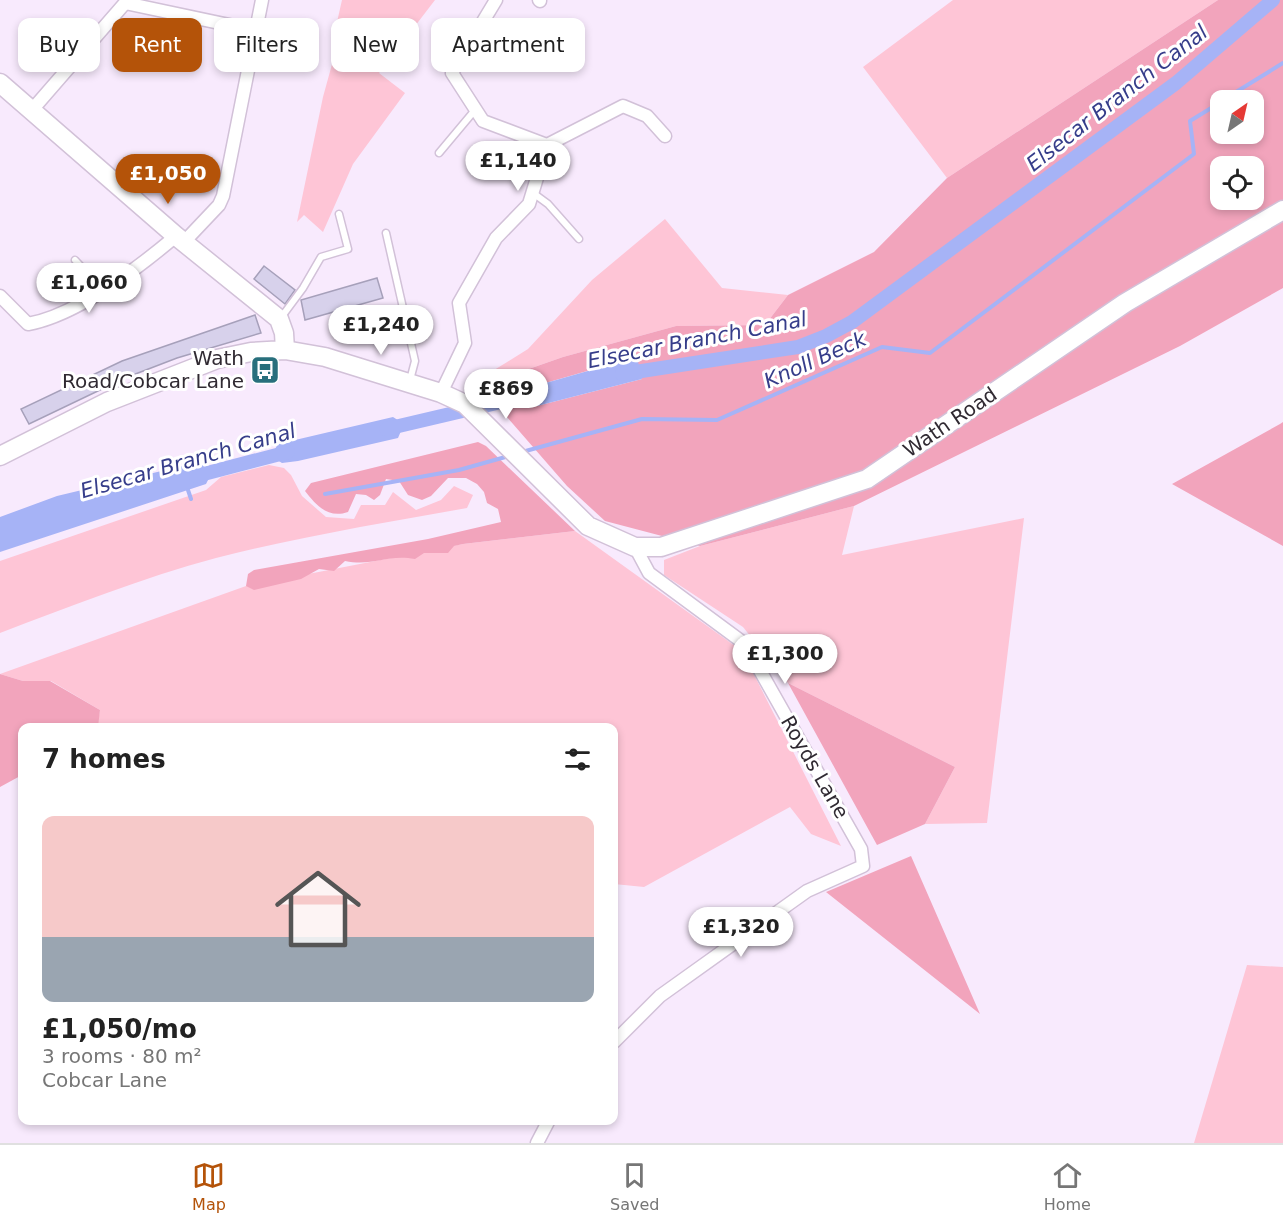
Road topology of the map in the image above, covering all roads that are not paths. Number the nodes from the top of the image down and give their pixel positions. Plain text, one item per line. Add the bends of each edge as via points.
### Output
1 (262, 0) edge
2 (496, 0) edge
3 (259, 18) edge
4 (214, 22) edge
5 (248, 72) edge
6 (1, 86) edge
7 (475, 109) junction
8 (32, 110) junction
9 (665, 136) dead end
10 (547, 145) junction
11 (439, 153) dead end
12 (533, 194) junction
13 (1283, 210) edge
14 (339, 214) dead end
15 (386, 233) dead end
16 (180, 239) junction
17 (579, 240) dead end
18 (75, 260) dead end
19 (103, 290) junction
20 (0, 296) edge
21 (279, 319) junction
22 (285, 350) junction
23 (409, 383) junction
24 (441, 393) junction
25 (0, 456) edge
26 (635, 548) junction
27 (618, 1038) edge
28 (546, 1125) edge
29 (537, 1143) edge

1 - 3 street
2 - 7 street via 452,73
4 - 8 street via 125,3
5 - 16 street via 223,196 219,205
6 - 8 main road
7 - 10 street via 483,121
7 - 11 lane
8 - 16 main road
9 - 10 street via 647,116 622,106
10 - 12 street
12 - 17 lane via 548,204
12 - 24 street via 529,204 496,238 459,303 465,343
13 - 26 main road, Wath Road via 1125,303 867,479 661,547
14 - 21 lane via 348,249 321,257
15 - 23 lane via 415,361
16 - 19 street
16 - 21 main road
18 - 19 lane
19 - 20 street via 46,320 28,324
21 - 22 main road
22 - 23 main road via 325,357
22 - 25 main road via 251,352 208,363 106,402
23 - 24 main road
24 - 26 main road, Wath Road via 465,404 588,526
26 - 27 street, Royds Lane via 649,573 745,644 861,849 863,866 807,891 660,996
28 - 29 street

